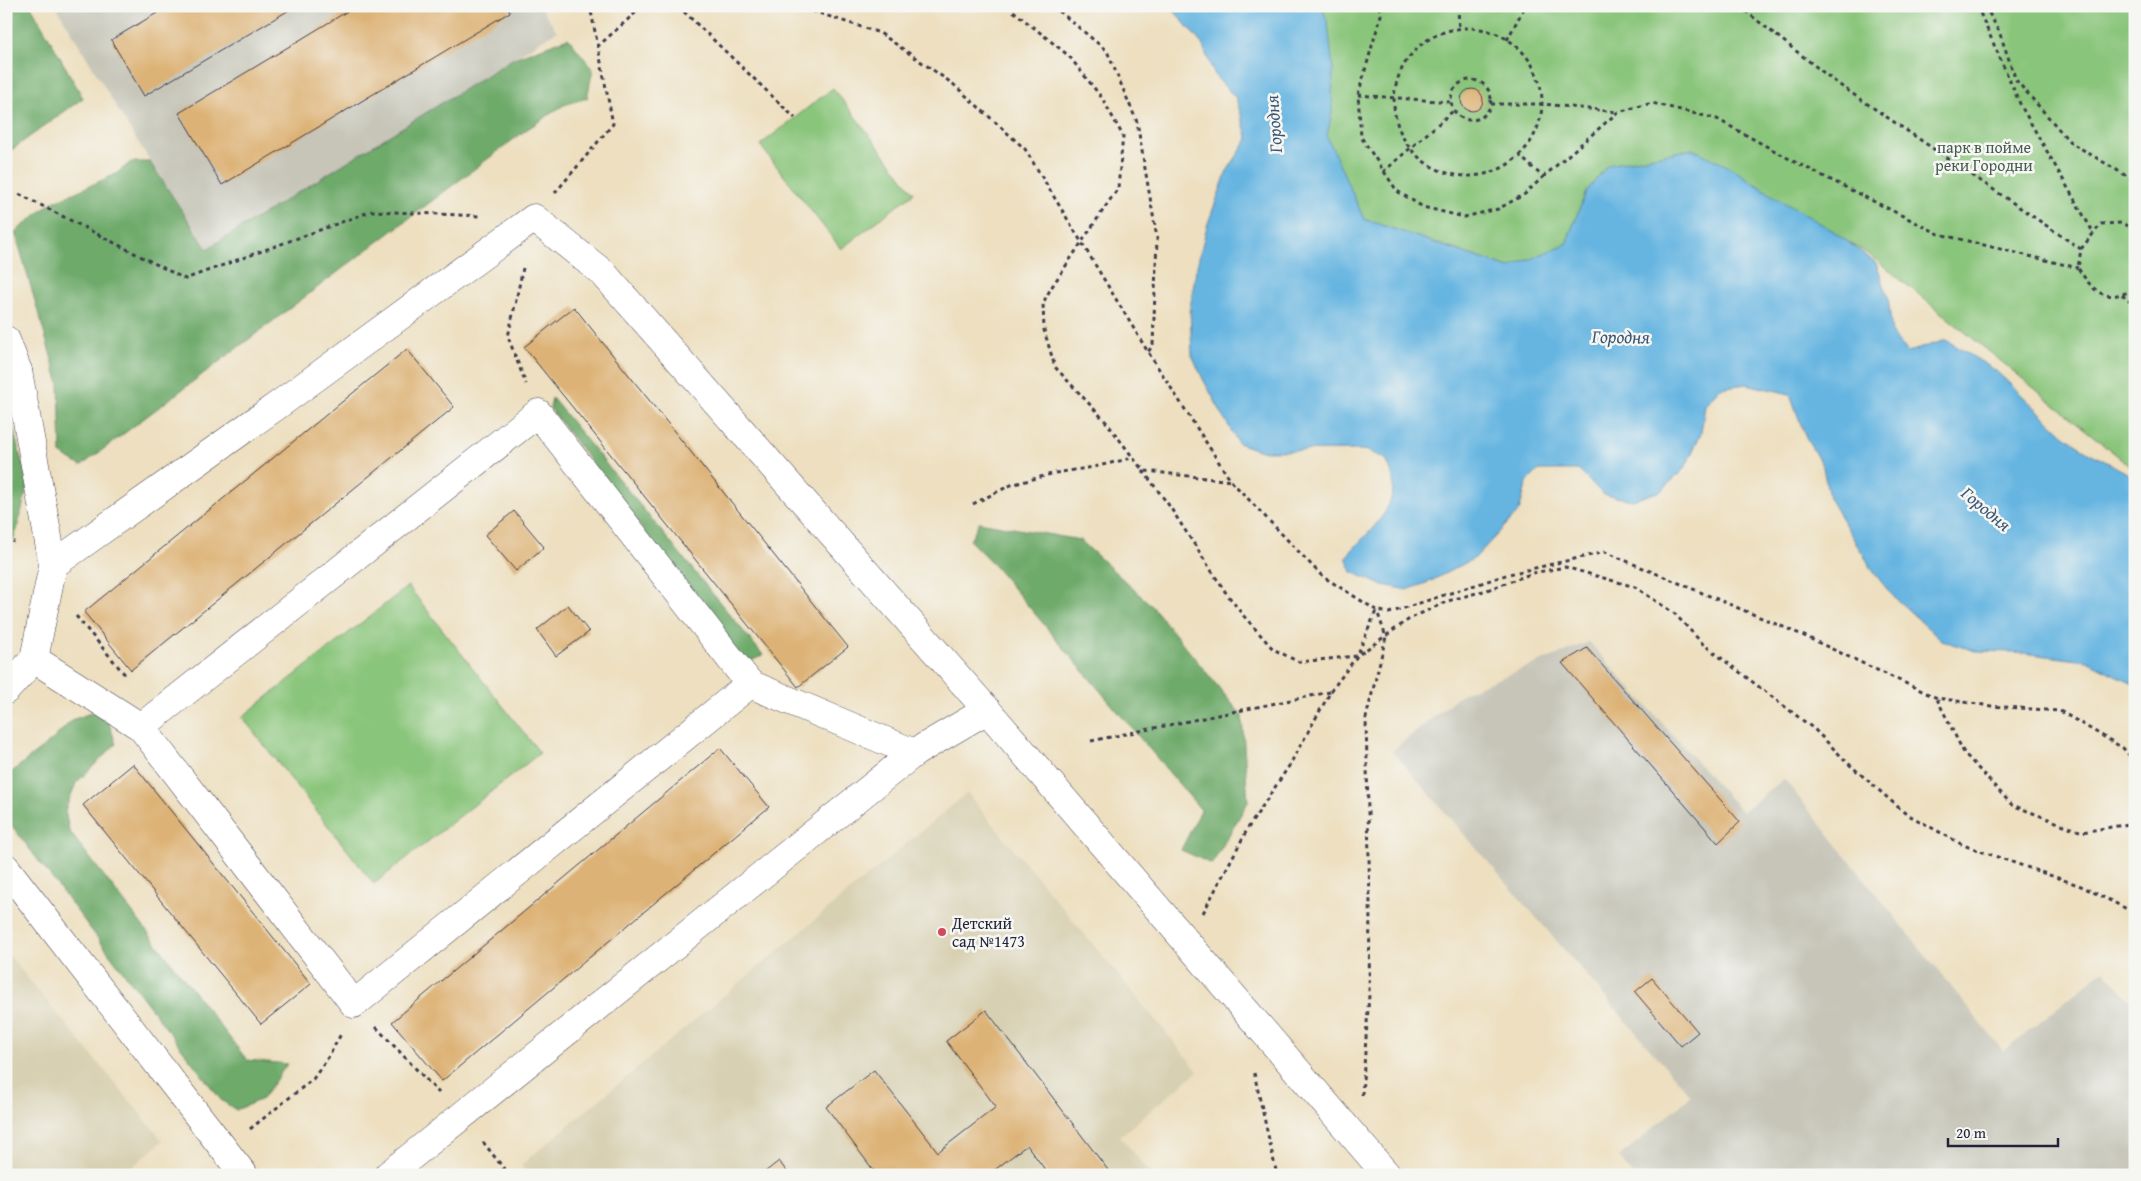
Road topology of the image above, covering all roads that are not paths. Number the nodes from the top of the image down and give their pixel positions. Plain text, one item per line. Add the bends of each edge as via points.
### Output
1 (6, 340) edge
2 (12, 372) edge
3 (51, 574) junction
4 (34, 659) junction
5 (750, 684) junction
6 (6, 690) edge
7 (987, 710) junction
8 (149, 720) junction
9 (914, 753) junction
10 (6, 868) edge
11 (244, 1175) edge
12 (388, 1175) edge
13 (1387, 1175) edge

1 - 2 street
2 - 3 street
3 - 4 street
3 - 7 street via 534,218 603,273
4 - 6 street
4 - 8 street
5 - 8 street via 538,413
5 - 8 street via 354,1004
5 - 9 street
7 - 9 street
7 - 13 street
9 - 12 street
10 - 11 street

